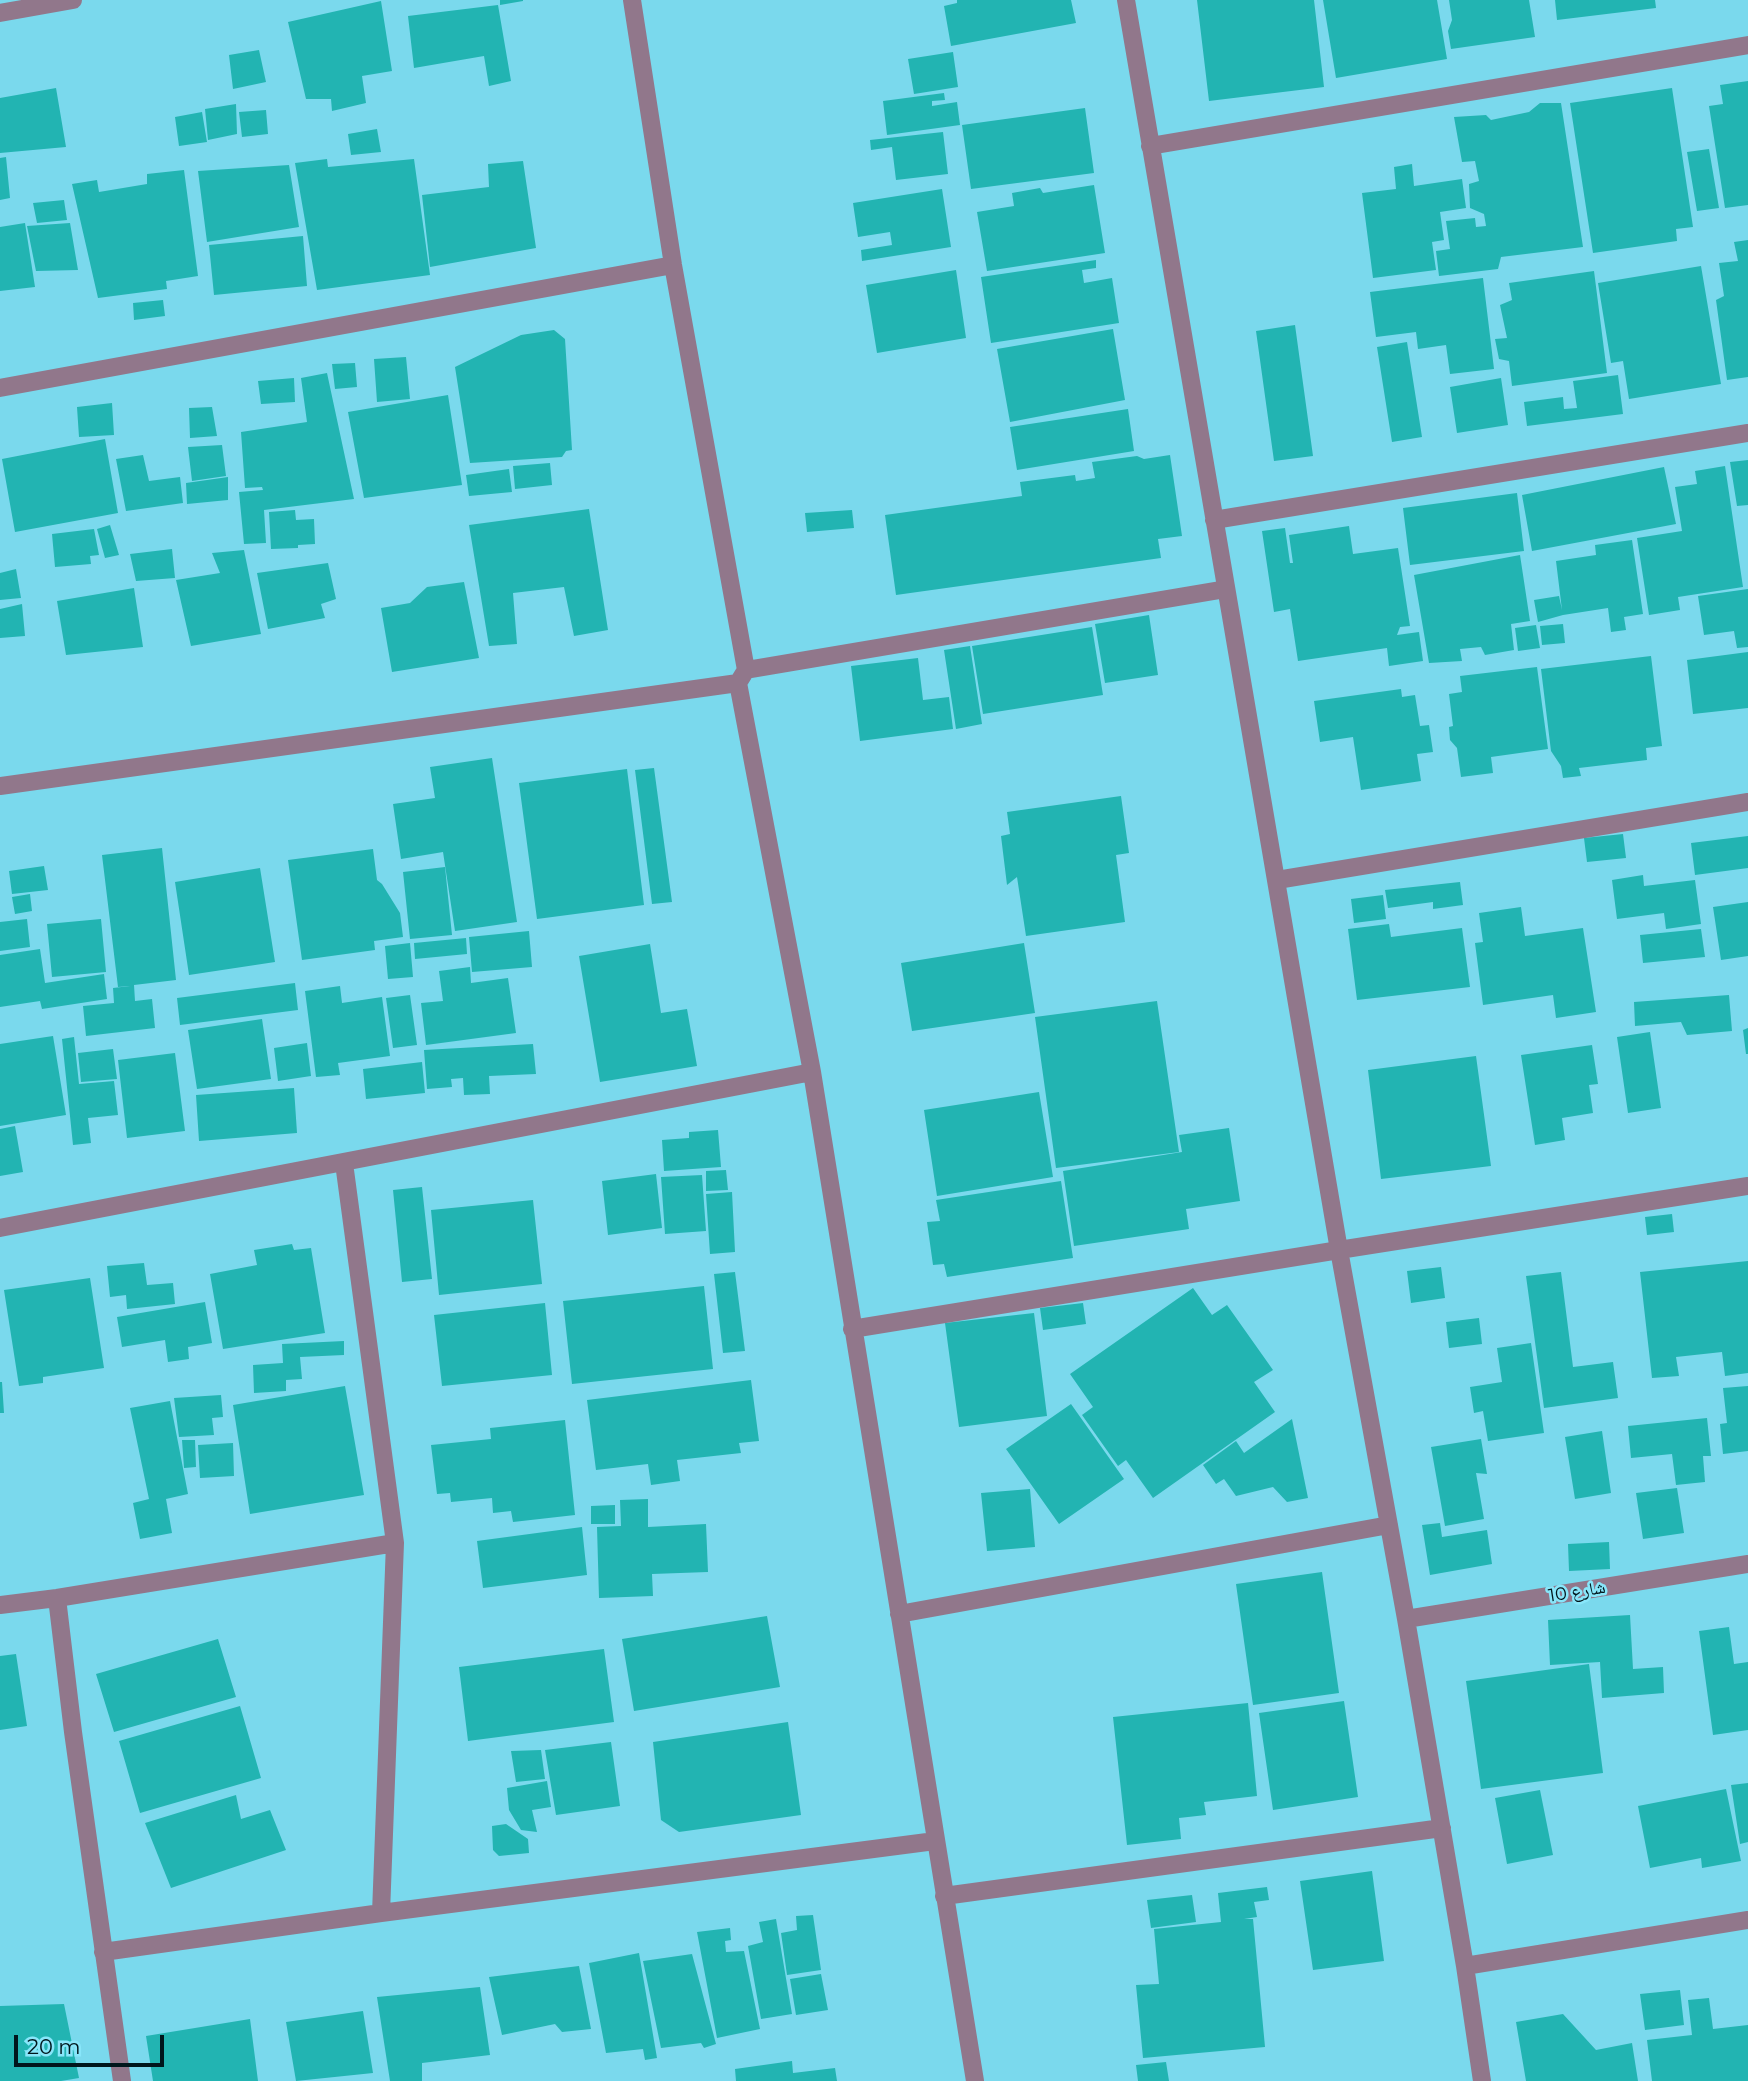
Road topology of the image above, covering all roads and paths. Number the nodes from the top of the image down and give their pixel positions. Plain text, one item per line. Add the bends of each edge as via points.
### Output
1 (73, 0) edge
2 (632, 0) edge
3 (1126, 0) edge
4 (0, 13) edge
5 (1748, 45) edge
6 (1150, 146) junction
7 (673, 265) junction
8 (0, 388) edge
9 (1748, 433) edge
10 (1214, 520) junction
11 (1226, 589) junction
12 (742, 677) junction
13 (0, 786) edge
14 (1748, 802) edge
15 (1277, 880) junction
16 (812, 1072) junction
17 (344, 1163) junction
18 (1748, 1186) edge
19 (0, 1227) edge
20 (1339, 1250) junction
21 (852, 1329) junction
22 (1389, 1525) junction
23 (395, 1543) junction
24 (1748, 1564) edge
25 (57, 1598) junction
26 (0, 1605) edge
27 (899, 1614) junction
28 (1406, 1619) junction
29 (1441, 1828) junction
30 (935, 1841) junction
31 (944, 1896) junction
32 (381, 1913) junction
33 (1748, 1920) edge
34 (103, 1952) junction
35 (1465, 1965) junction
36 (122, 2081) edge
37 (975, 2081) edge
38 (1482, 2081) edge

1 - 4 street
2 - 7 street
3 - 6 street
5 - 6 street
6 - 10 street
7 - 8 street
7 - 12 street
9 - 10 street
10 - 11 street
11 - 12 street
11 - 15 street
12 - 13 street
12 - 16 street
14 - 15 street
15 - 20 street
16 - 17 street
16 - 21 street
17 - 19 street
17 - 23 street
18 - 20 street
20 - 21 street
20 - 22 street
21 - 27 street
22 - 27 street
22 - 28 street
23 - 25 street
23 - 32 street
24 - 28 street, شارع 10
25 - 26 street
25 - 34 street
27 - 30 street
28 - 29 street
29 - 31 street
29 - 35 street
30 - 31 street
30 - 32 street
31 - 37 street
32 - 34 street
33 - 35 street
34 - 36 street
35 - 38 street

